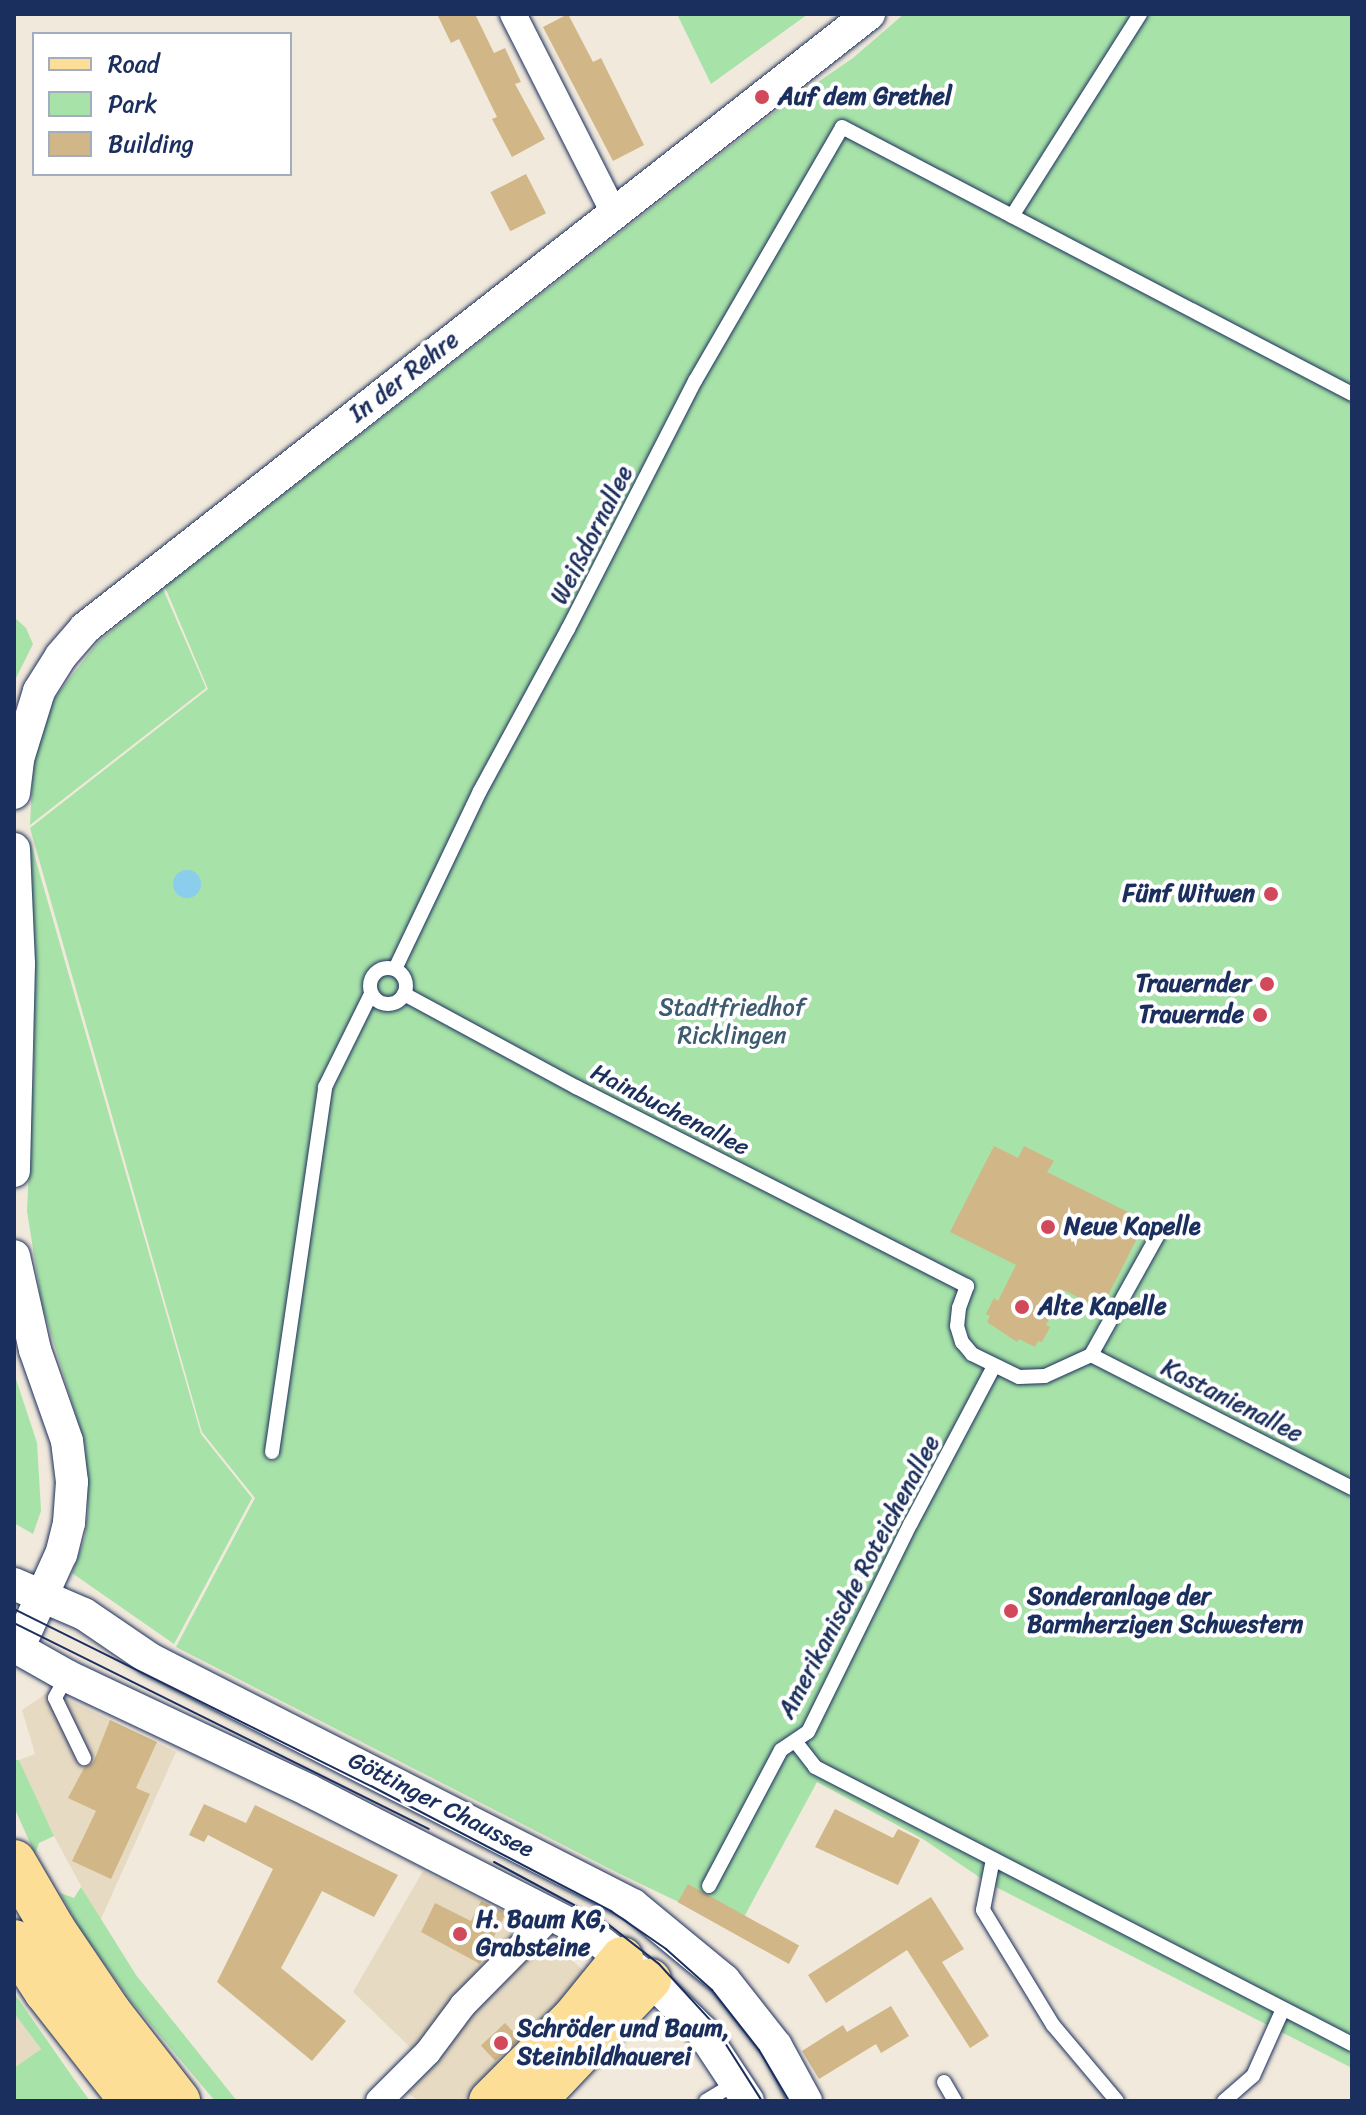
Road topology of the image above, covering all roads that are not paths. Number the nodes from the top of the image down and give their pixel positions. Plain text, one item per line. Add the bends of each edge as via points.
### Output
1 (513, 14) edge
2 (869, 14) edge
3 (1140, 14) edge
4 (614, 213) junction
5 (1012, 216) junction
6 (1352, 394) edge
7 (14, 793) edge
8 (14, 849) edge
9 (395, 969) junction
10 (371, 994) junction
11 (404, 994) junction
12 (14, 1171) edge
13 (1159, 1233) dead end
14 (14, 1256) edge
15 (1091, 1355) junction
16 (994, 1366) junction
17 (272, 1452) dead end
18 (1352, 1488) edge
19 (14, 1584) edge
20 (45, 1594) junction
21 (16, 1647) edge
22 (67, 1676) junction
23 (795, 1741) junction
24 (84, 1758) dead end
25 (993, 1859) junction
26 (14, 1862) edge
27 (709, 1886) dead end
28 (554, 1913) junction
29 (661, 1926) junction
30 (14, 1942) edge
31 (636, 1969) junction
32 (1283, 2009) junction
33 (1352, 2044) edge
34 (944, 2082) dead end
35 (743, 2092) edge
36 (132, 2101) edge
37 (178, 2101) edge
38 (379, 2101) edge
39 (490, 2101) edge
40 (535, 2101) edge
41 (706, 2101) edge
42 (806, 2101) edge
43 (955, 2101) edge
44 (1117, 2101) edge
45 (1224, 2101) edge

1 - 4 street
2 - 4 street, In der Rehre
3 - 5 lane
4 - 7 street, In der Rehre via 85,628 39,691 21,746
5 - 6 lane
5 - 9 lane, Weißdornallee via 842,127 695,381 480,791
8 - 12 street via 19,964
9 - 10 lane via 372,977
9 - 11 lane via 406,984
10 - 11 lane via 385,1004
10 - 17 lane via 325,1087
11 - 16 lane, Hainbuchenallee via 967,1286 957,1326 962,1342
13 - 15 lane
14 - 20 street via 28,1326 67,1441 72,1482 69,1523
15 - 16 lane via 1045,1376 1019,1377
15 - 18 lane, Kastanienallee
16 - 23 lane, Amerikanische Roteichenallee via 808,1732
19 - 20 street, Göttinger Chaussee
20 - 21 street
20 - 29 street, Göttinger Chaussee via 150,1659 596,1884
21 - 22 street, Göttinger Chaussee
22 - 24 lane via 55,1698
22 - 28 street, Göttinger Chaussee
23 - 25 lane via 815,1767
23 - 27 lane, Amerikanische Roteichenallee via 781,1750
25 - 32 lane
25 - 44 lane via 983,1910 1053,2025
26 - 37 highway via 109,2012
28 - 31 street, Göttinger Chaussee
28 - 38 street
29 - 31 street via 666,1949
29 - 42 street, Göttinger Chaussee via 733,1990 776,2046
30 - 36 highway
31 - 35 street, Göttinger Chaussee via 701,2030
31 - 39 main road via 574,2017
31 - 40 main road
32 - 33 lane
32 - 45 lane via 1253,2076
34 - 43 lane
35 - 41 lane

